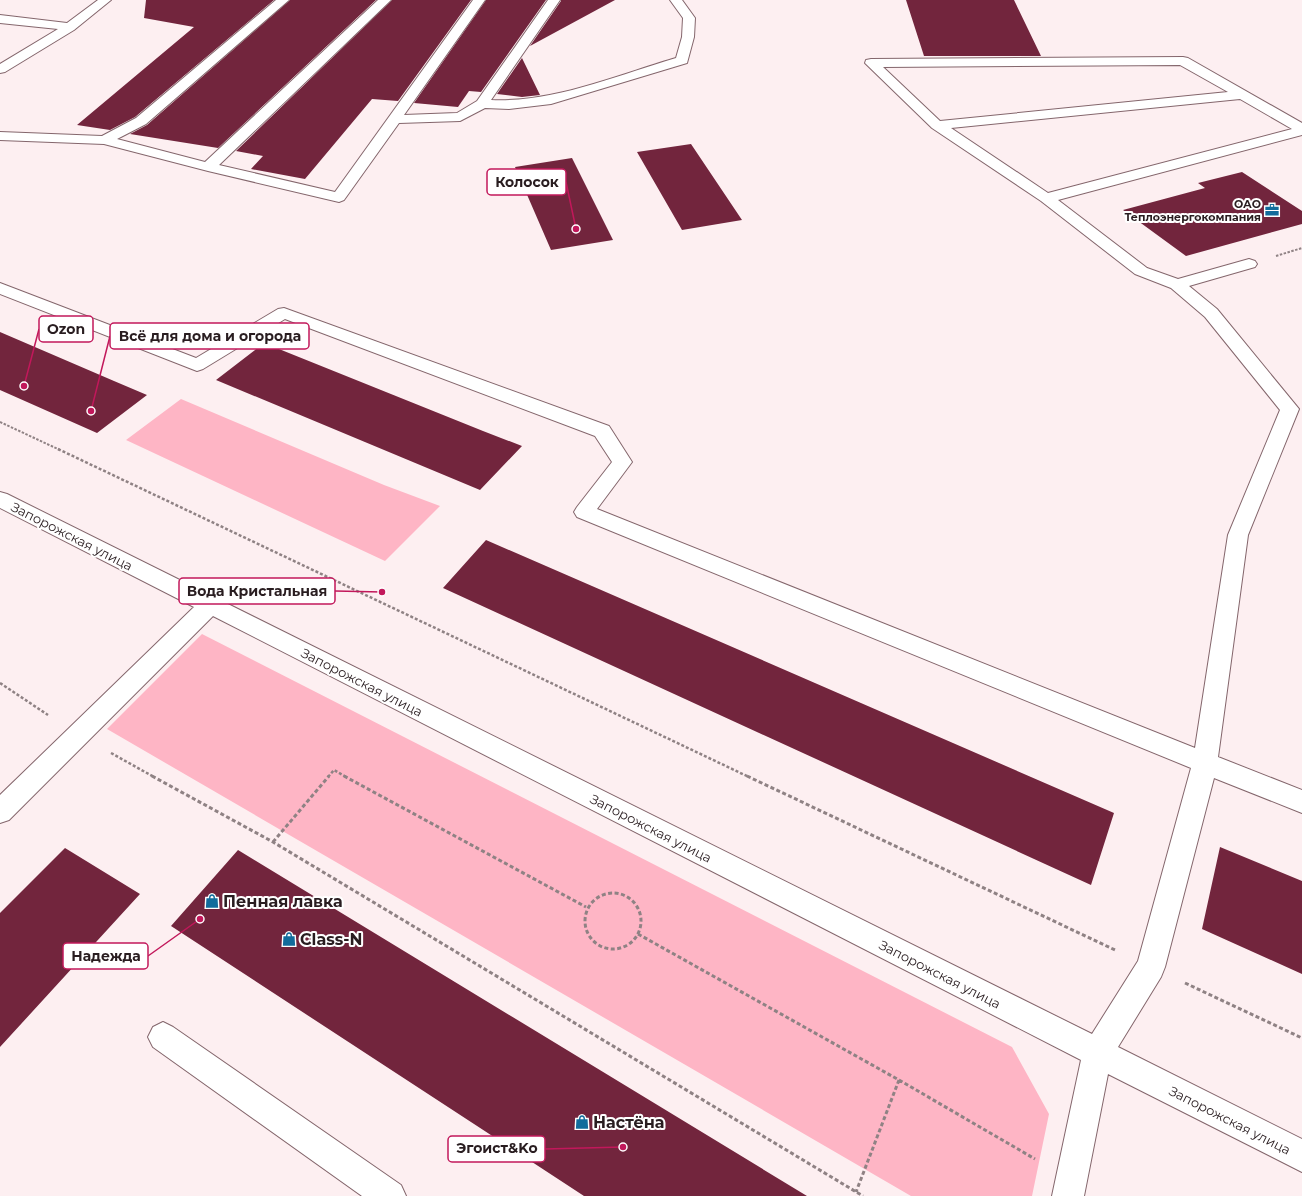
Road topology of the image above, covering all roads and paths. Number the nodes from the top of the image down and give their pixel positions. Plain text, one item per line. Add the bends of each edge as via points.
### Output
1 (105, 0) edge
2 (284, 0) edge
3 (385, 0) edge
4 (479, 0) edge
5 (554, 0) edge
6 (676, 0) edge
7 (0, 19) edge
8 (70, 27) junction
9 (0, 69) edge
10 (1241, 95) junction
11 (482, 104) junction
12 (394, 119) junction
13 (937, 125) junction
14 (1302, 130) edge
15 (0, 136) edge
16 (104, 140) junction
17 (208, 167) junction
18 (1046, 198) junction
19 (1249, 264) dead end
20 (1177, 284) junction
21 (0, 288) edge
22 (1296, 408) edge
23 (0, 422) edge
24 (3, 504) edge
25 (210, 605) junction
26 (0, 683) edge
27 (78, 735) junction
28 (1205, 763) junction
29 (1302, 802) edge
30 (0, 812) edge
31 (273, 842) junction
32 (586, 907) junction
33 (638, 934) junction
34 (1151, 967) junction
35 (163, 1037) dead end
36 (1302, 1038) edge
37 (1097, 1053) junction
38 (899, 1080) junction
39 (1302, 1156) edge
40 (1069, 1188) edge
41 (856, 1192) junction
42 (390, 1196) edge
43 (863, 1196) edge

1 - 8 street
2 - 16 street via 141,121
3 - 17 street
4 - 12 street
5 - 11 street
6 - 11 street via 689,18 688,37 682,60 551,100 509,105
7 - 8 street
8 - 9 street
10 - 13 street
10 - 13 street via 1183,62 871,63
10 - 14 street
11 - 12 street via 460,117
12 - 17 street via 339,197
13 - 18 street
14 - 18 street
15 - 16 street
16 - 17 street
18 - 20 street via 1141,271
19 - 20 street
20 - 22 street via 1210,313
21 - 28 street via 197,365 284,313 602,431 622,462 584,512
22 - 28 street via 1238,534
23 - 34 path
24 - 25 street, Запорожская улица
25 - 27 street
25 - 37 street, Запорожская улица
26 - 27 path
27 - 30 street
27 - 31 path
28 - 29 street
28 - 34 street
31 - 32 path via 334,770
31 - 41 path
32 - 33 path via 594,898 604,893 616,892 626,895 635,902 641,912 642,924
32 - 33 path via 582,919 584,932 592,942 603,948 617,949 629,944
33 - 38 path
34 - 36 path
34 - 37 street
35 - 42 street
37 - 39 street, Запорожская улица
37 - 40 street
38 - 40 path
38 - 41 path
41 - 43 path

